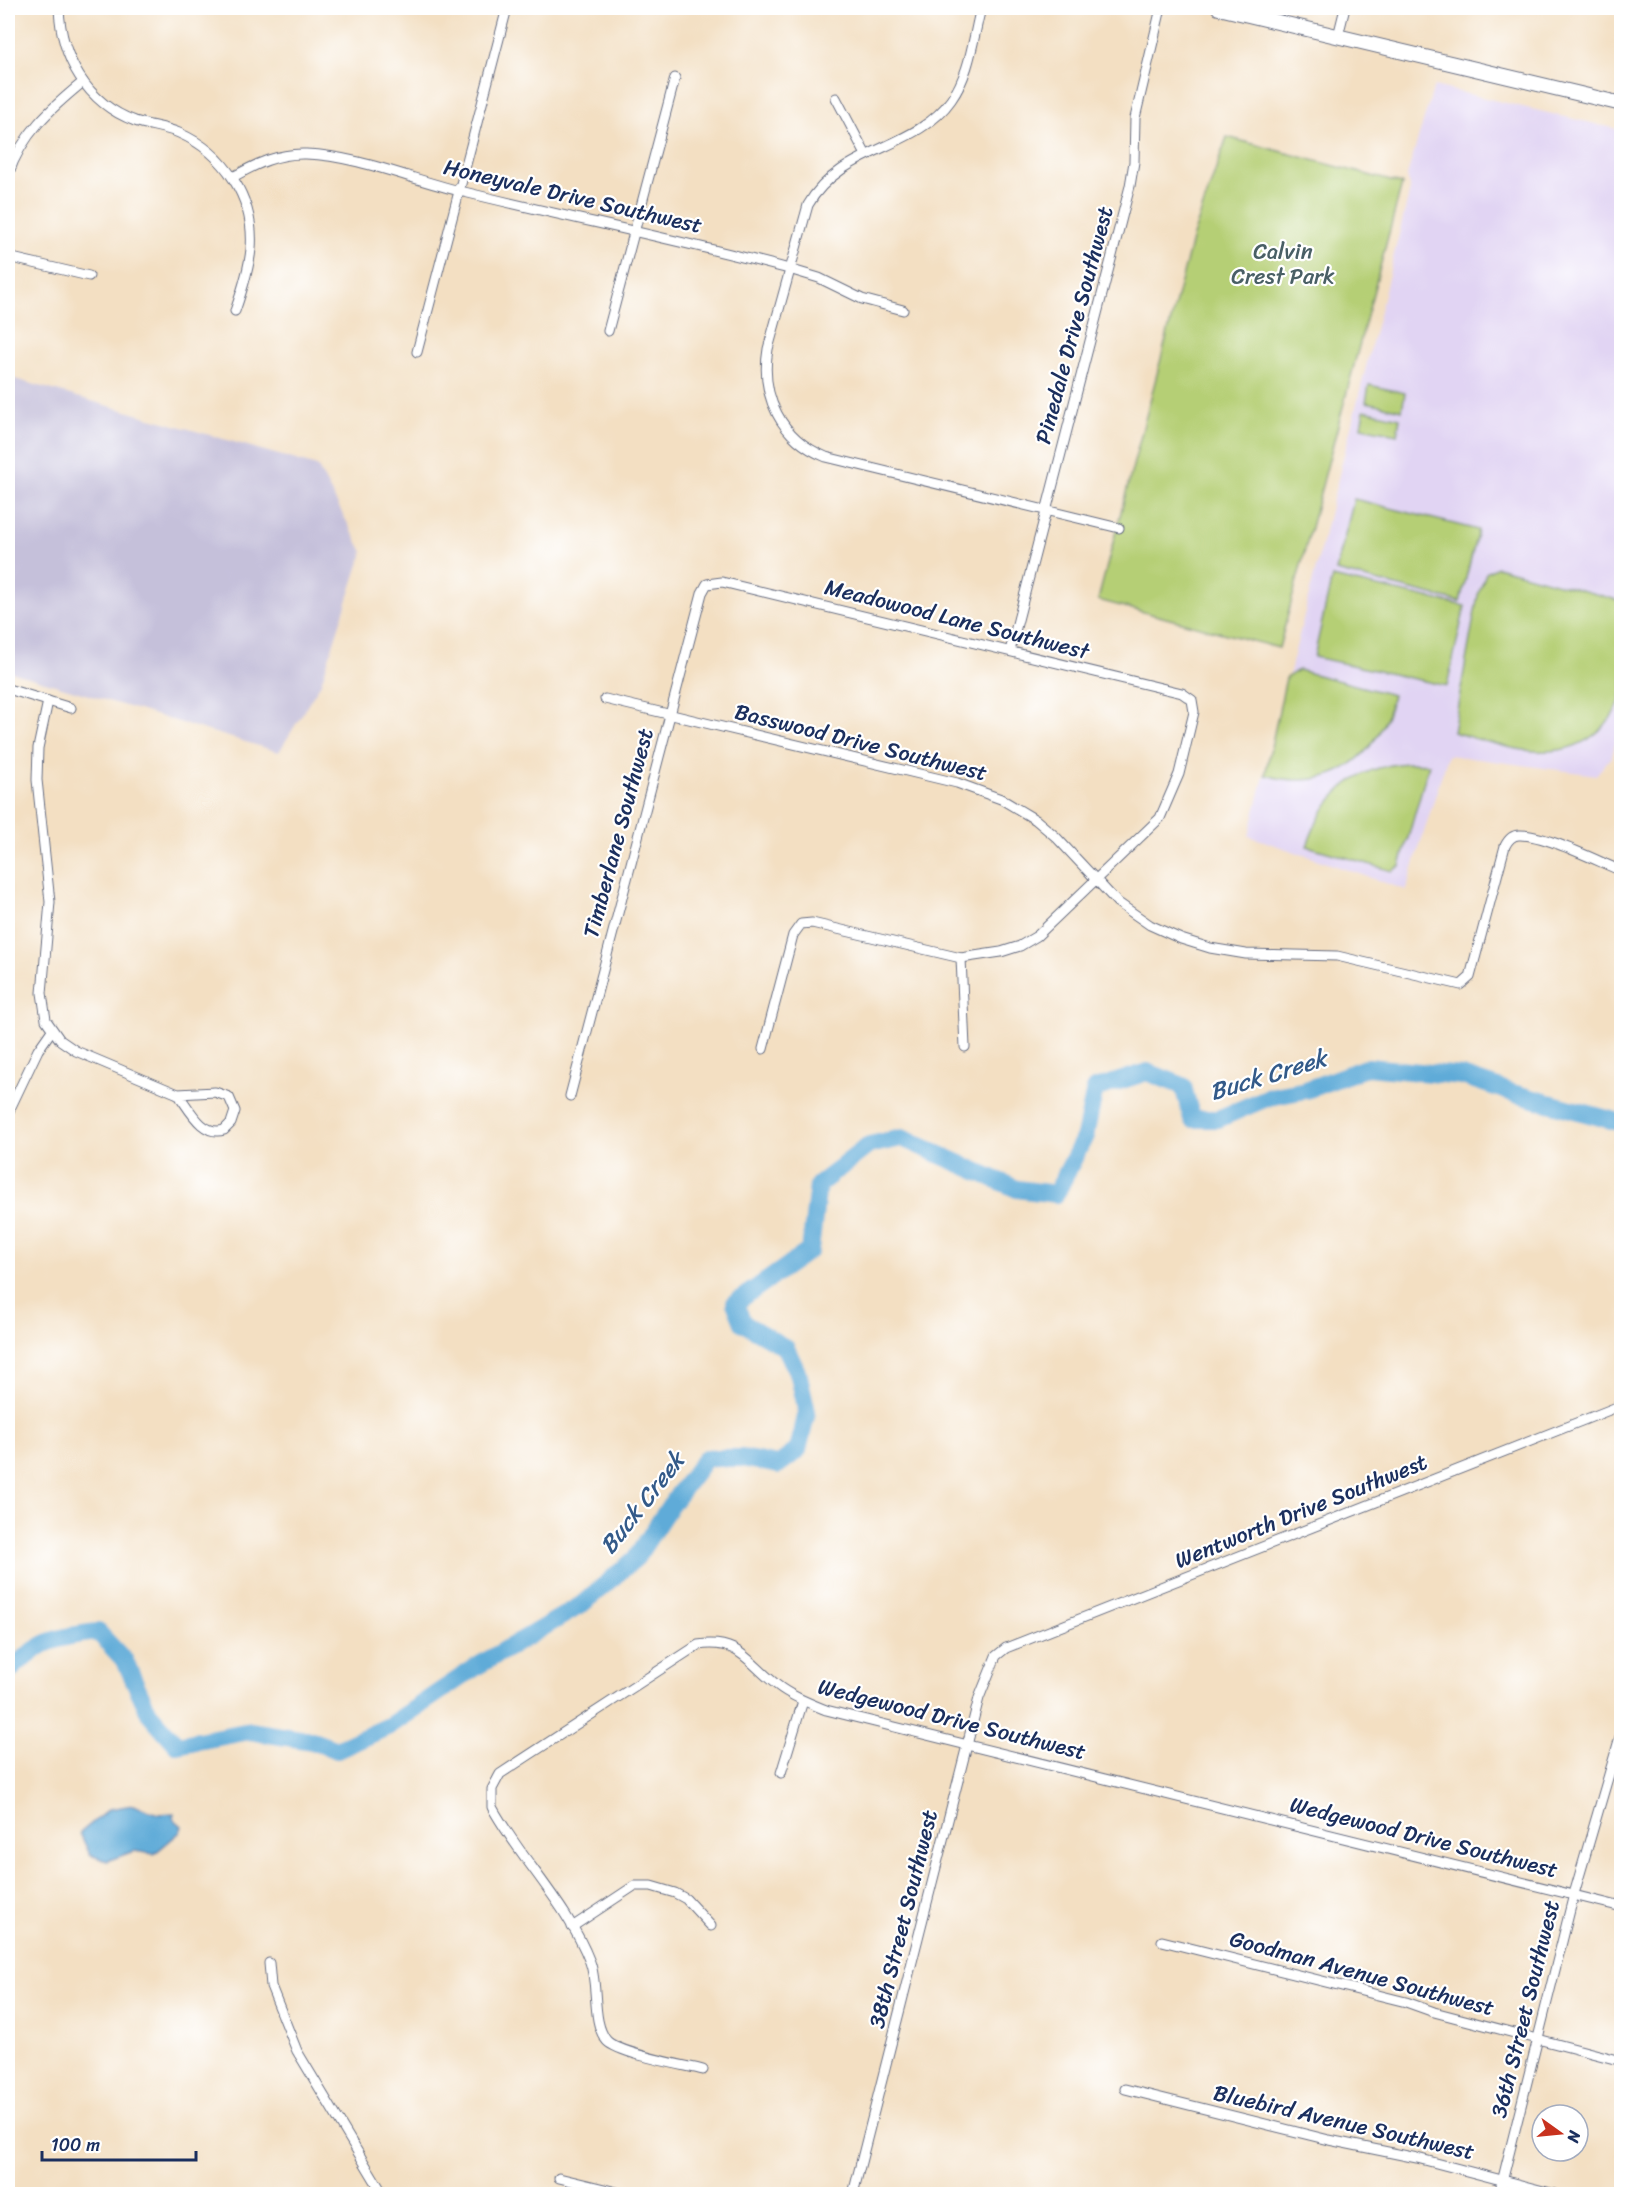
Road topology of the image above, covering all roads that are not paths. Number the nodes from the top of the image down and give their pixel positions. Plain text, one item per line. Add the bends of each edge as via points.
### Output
1 (59, 8) edge
2 (507, 8) edge
3 (981, 8) edge
4 (1161, 8) edge
5 (1219, 8) edge
6 (1345, 8) edge
7 (1338, 36) junction
8 (675, 78) dead end
9 (83, 82) junction
10 (836, 98) dead end
11 (1622, 104) edge
12 (866, 155) junction
13 (8, 175) edge
14 (233, 177) junction
15 (459, 191) junction
16 (634, 231) junction
17 (8, 257) edge
18 (789, 269) junction
19 (89, 276) dead end
20 (903, 310) dead end
21 (235, 311) dead end
22 (608, 331) dead end
23 (417, 352) dead end
24 (1046, 511) junction
25 (1119, 528) dead end
26 (710, 582) joint
27 (1010, 651) junction
28 (8, 689) edge
29 (606, 699) dead end
30 (48, 701) junction
31 (71, 708) dead end
32 (669, 715) junction
33 (1622, 871) edge
34 (1096, 882) junction
35 (961, 958) junction
36 (52, 1030) junction
37 (965, 1047) dead end
38 (763, 1049) dead end
39 (178, 1094) junction
40 (570, 1096) dead end
41 (8, 1113) edge
42 (1622, 1405) edge
43 (996, 1656) joint
44 (803, 1701) junction
45 (1622, 1730) edge
46 (967, 1746) junction
47 (781, 1773) dead end
48 (1574, 1894) junction
49 (1622, 1906) edge
50 (711, 1926) dead end
51 (572, 1928) junction
52 (1162, 1941) dead end
53 (269, 1964) dead end
54 (1536, 2039) junction
55 (1622, 2061) edge
56 (703, 2070) dead end
57 (1125, 2089) dead end
58 (559, 2178) dead end
59 (1502, 2182) junction
60 (383, 2194) edge
61 (625, 2194) edge
62 (853, 2194) edge
63 (1499, 2194) edge
64 (1554, 2194) edge

1 - 9 street via 63,42
2 - 15 street
3 - 12 street via 966,70 951,100 929,122
4 - 24 street, Pinedale Drive Southwest via 1135,118 1130,186
5 - 7 street
6 - 7 street
7 - 11 street
8 - 16 street
9 - 13 street via 32,128
9 - 14 street via 103,103 122,115 176,131 198,142
10 - 12 street
12 - 18 street via 836,171 813,196
14 - 15 street, Honeyvale Drive Southwest via 268,159 309,154 359,163
14 - 21 street via 246,205 251,237 247,274
15 - 16 street, Honeyvale Drive Southwest
15 - 23 street
16 - 18 street, Honeyvale Drive Southwest
16 - 22 street
17 - 19 street
18 - 20 street, Honeyvale Drive Southwest via 819,278 854,296
18 - 24 street via 765,369 769,396 794,438 834,460
24 - 25 street
24 - 27 street, Pinedale Drive Southwest
26 - 27 street, Meadowood Lane Southwest
26 - 32 street, Timberlane Southwest via 702,593
27 - 34 street, Meadowood Lane Southwest via 1182,693 1192,700 1194,712 1166,808 1150,830
28 - 30 street
29 - 32 street, Basswood Drive Southwest
30 - 31 street
30 - 36 street via 36,780 50,902 42,1005
32 - 34 street, Basswood Drive Southwest via 979,790 1036,820
32 - 40 street, Timberlane Southwest
33 - 34 street, Basswood Drive Southwest via 1547,842 1520,835 1510,839 1470,977 1461,985 1337,956 1246,954 1202,947 1139,919
34 - 35 street via 1029,941 1001,952
35 - 37 street
35 - 38 street via 812,923 801,924 793,934
36 - 39 street via 76,1051
36 - 41 street via 38,1050
39 - 39 street via 195,1118 211,1130 224,1130 234,1116 233,1101 222,1094
42 - 43 street, Wentworth Drive Southwest via 1006,1648
43 - 46 street, 38th Street Southwest via 987,1674
44 - 46 street, Wedgewood Drive Southwest
44 - 47 street
44 - 51 street, Wedgewood Drive Southwest via 778,1686 733,1647 719,1642 698,1645 500,1774 492,1789 492,1807
45 - 48 street, 36th Street Southwest
46 - 48 street, Wedgewood Drive Southwest
46 - 62 street, 38th Street Southwest
48 - 49 street, Wedgewood Drive Southwest
48 - 54 street, 36th Street Southwest
50 - 51 street via 686,1899 675,1893 634,1886
51 - 56 street, Wedgewood Drive Southwest via 590,1962 597,1989 597,2017 609,2042
52 - 54 street, Goodman Avenue Southwest
53 - 60 street via 271,1986 297,2051
54 - 55 street, Goodman Avenue Southwest
54 - 59 street, 36th Street Southwest
57 - 59 street, Bluebird Avenue Southwest
58 - 61 street
59 - 63 street, 36th Street Southwest
59 - 64 street, Bluebird Avenue Southwest

